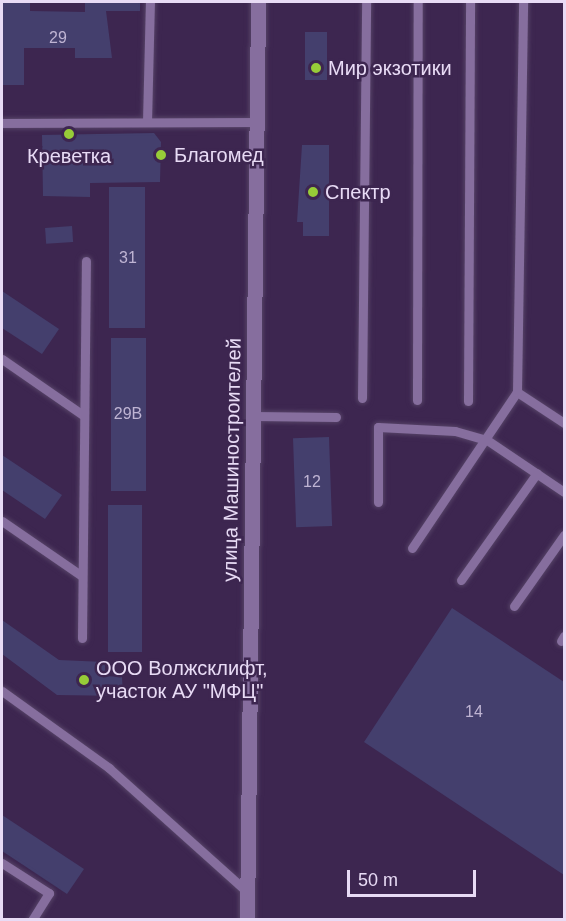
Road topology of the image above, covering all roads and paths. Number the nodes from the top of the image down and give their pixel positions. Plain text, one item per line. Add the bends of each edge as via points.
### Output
1 (150, 2) edge
2 (258, 2) edge
3 (366, 2) edge
4 (418, 2) edge
5 (470, 2) edge
6 (523, 2) edge
7 (147, 122) junction
8 (256, 122) junction
9 (2, 123) edge
10 (86, 261) dead end
11 (2, 359) edge
12 (517, 392) junction
13 (362, 398) dead end
14 (417, 400) dead end
15 (468, 401) dead end
16 (83, 415) junction
17 (254, 416) junction
18 (336, 417) dead end
19 (564, 423) edge
20 (487, 440) junction
21 (537, 473) junction
22 (564, 492) edge
23 (378, 502) dead end
24 (2, 521) edge
25 (564, 535) edge
26 (412, 548) dead end
27 (82, 576) junction
28 (461, 580) dead end
29 (514, 606) dead end
30 (82, 638) dead end
31 (2, 690) edge
32 (2, 863) edge
33 (247, 892) junction
34 (32, 920) edge
35 (247, 920) edge

1 - 7 lane
2 - 8 street, улица Машиностроителей
3 - 13 lane
4 - 14 lane
5 - 15 lane
6 - 12 lane
7 - 8 lane
7 - 9 lane
8 - 17 street, улица Машиностроителей
10 - 16 lane
11 - 16 lane
12 - 19 lane
12 - 20 lane
16 - 27 lane
17 - 18 lane
17 - 33 street, улица Машиностроителей
20 - 21 lane
20 - 23 lane via 455,431 378,427
20 - 26 lane
21 - 22 lane
21 - 28 lane
24 - 27 lane
25 - 29 lane
27 - 30 lane
31 - 33 lane via 109,768
32 - 34 lane via 49,893
33 - 35 street, улица Машиностроителей

